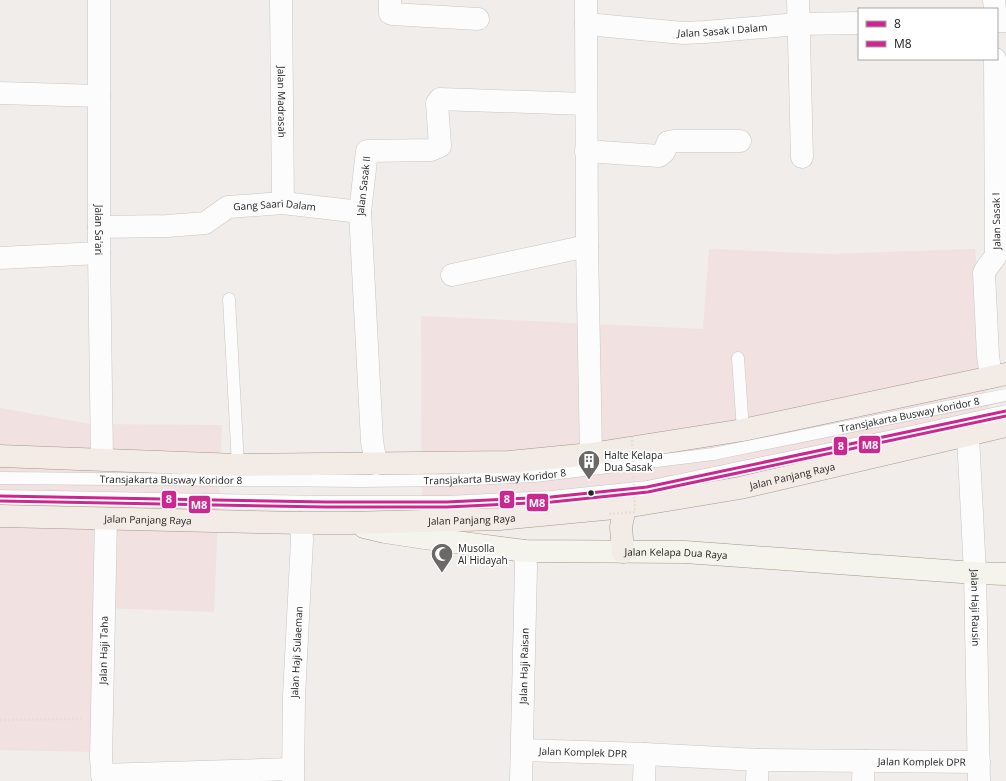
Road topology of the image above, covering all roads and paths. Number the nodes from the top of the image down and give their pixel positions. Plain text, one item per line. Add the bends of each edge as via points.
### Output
1 (99, 0) edge
2 (281, 0) edge
3 (586, 0) edge
4 (798, 0) edge
5 (392, 7) edge
6 (478, 19) dead end
7 (858, 23) edge
8 (586, 24) junction
9 (798, 24) junction
10 (995, 60) edge
11 (0, 94) edge
12 (99, 96) junction
13 (586, 104) junction
14 (740, 140) dead end
15 (586, 151) junction
16 (802, 156) dead end
17 (283, 203) junction
18 (360, 212) junction
19 (99, 227) junction
20 (587, 246) junction
21 (99, 253) junction
22 (0, 258) edge
23 (452, 275) dead end
24 (229, 299) dead end
25 (738, 358) dead end
26 (999, 376) edge
27 (1006, 395) edge
28 (1006, 411) edge
29 (1006, 426) edge
30 (743, 430) junction
31 (968, 436) junction
32 (632, 437) dead end
33 (591, 454) junction
34 (0, 456) edge
35 (102, 459) junction
36 (376, 464) junction
37 (238, 465) junction
38 (0, 478) edge
39 (0, 496) edge
40 (617, 511) junction
41 (0, 516) edge
42 (106, 519) junction
43 (301, 523) junction
44 (348, 523) junction
45 (525, 551) junction
46 (623, 552) junction
47 (975, 573) junction
48 (1006, 574) edge
49 (88, 719) dead end
50 (0, 720) edge
51 (522, 750) junction
52 (645, 754) junction
53 (757, 770) edge
54 (863, 771) edge
55 (979, 772) edge
56 (293, 775) edge
57 (102, 778) edge
58 (521, 781) edge
59 (644, 781) edge

1 - 12 street, Jalan Sa'ari
2 - 17 street, Jalan Madrasah
3 - 8 street
4 - 9 street
5 - 6 street
7 - 9 street, Jalan Sasak I Dalam
8 - 9 street, Jalan Sasak I Dalam via 683,33
8 - 13 street
9 - 16 street
10 - 26 street, Jalan Sasak I via 996,255 984,273 988,356
11 - 12 street
12 - 19 street, Jalan Sa'ari
13 - 15 street
13 - 18 street, Jalan Sasak II via 440,99 437,103 440,146 436,149 368,151
14 - 15 street via 668,142 664,152 659,156
15 - 20 street
17 - 18 street, Gang Saari Dalam
17 - 19 street, Gang Saari Dalam via 228,207 205,223
18 - 36 street, Jalan Sasak II via 372,441
19 - 21 street, Jalan Sa'ari
20 - 23 street
20 - 33 street
21 - 22 street
21 - 35 street, Jalan Sa'ari
24 - 37 lane
25 - 30 lane
26 - 30 main road
27 - 38 lane, Transjakarta Busway Koridor 8 via 713,454 535,476 361,481
28 - 39 lane, Transjakarta Busway Koridor 8 via 647,488 551,497 448,502 326,502
29 - 31 main road, Jalan Panjang Raya
30 - 33 main road
31 - 40 main road, Jalan Panjang Raya via 740,488
31 - 47 street, Jalan Haji Rausin
32 - 40 path, bridge via 635,512
33 - 36 main road via 509,462
34 - 35 main road
35 - 37 main road
36 - 37 main road
40 - 44 main road, Jalan Panjang Raya
40 - 46 main road
41 - 42 main road, Jalan Panjang Raya
42 - 43 main road, Jalan Panjang Raya
42 - 57 street, Jalan Haji Taha
43 - 44 main road, Jalan Panjang Raya
43 - 56 street, Jalan Haji Sulaeman
44 - 45 street, Jalan Kelapa Dua Raya via 385,532
45 - 46 street, Jalan Kelapa Dua Raya
45 - 51 street, Jalan Haji Raisan
46 - 47 street, Jalan Kelapa Dua Raya via 685,552
47 - 48 street, Jalan Kelapa Dua Raya
47 - 55 street, Jalan Haji Rausin
49 - 50 path
51 - 52 street, Jalan Komplek DPR
51 - 58 street, Jalan Haji Raisan
52 - 53 street, Jalan Komplek DPR
52 - 59 street
53 - 54 street, Jalan Komplek DPR
54 - 55 street, Jalan Komplek DPR
56 - 57 street

